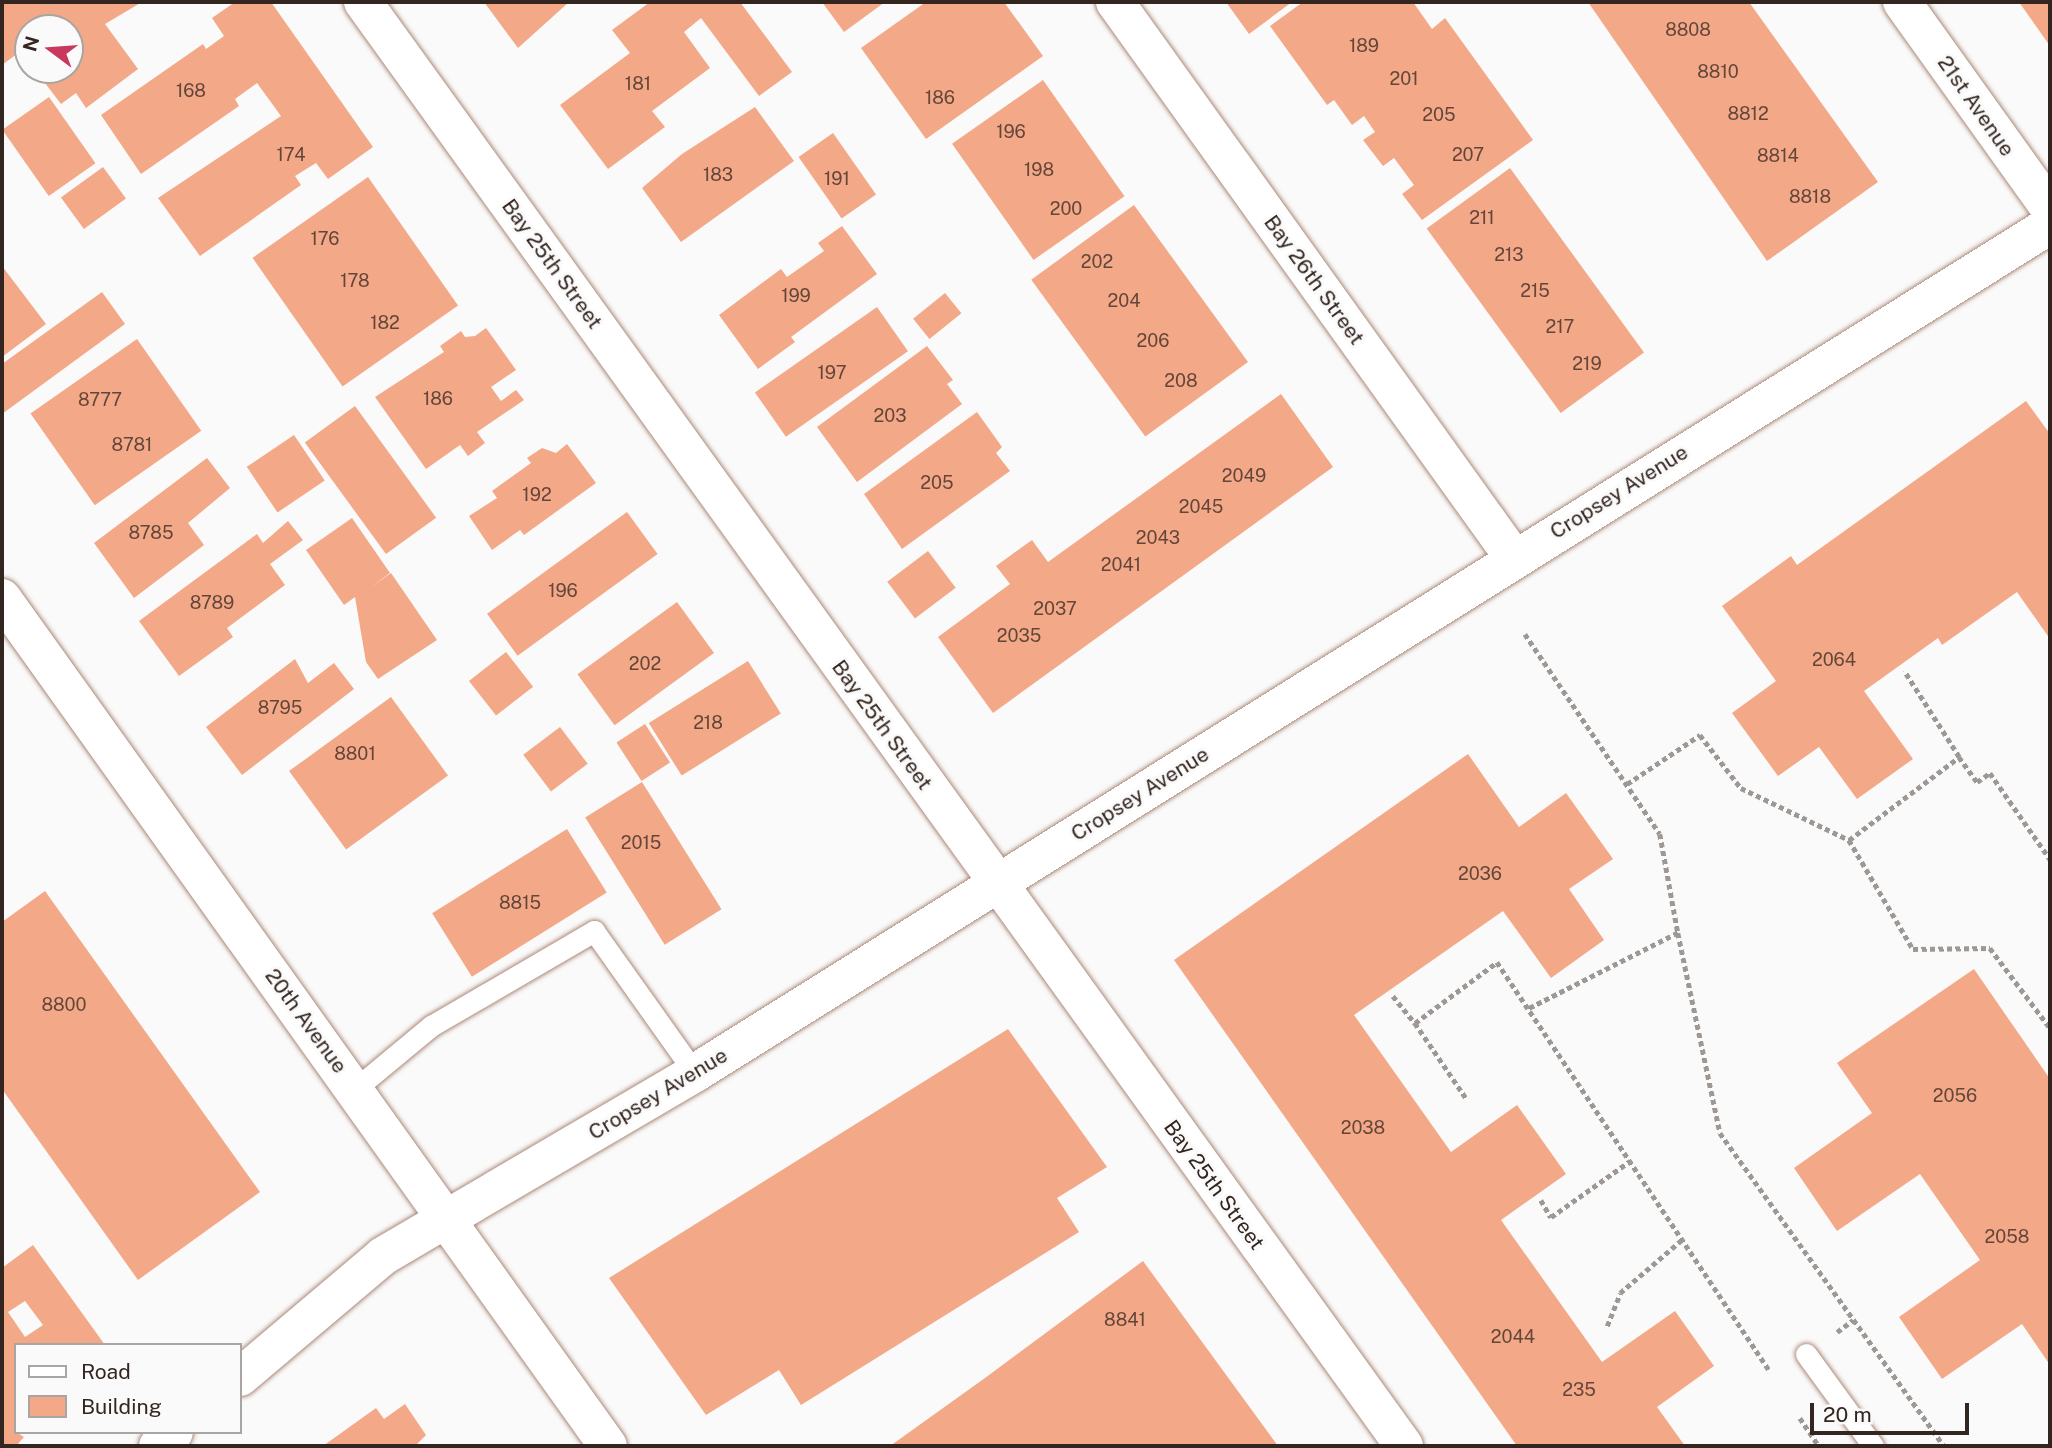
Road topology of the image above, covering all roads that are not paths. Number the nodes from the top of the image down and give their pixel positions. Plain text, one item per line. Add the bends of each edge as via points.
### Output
1 (363, 2) edge
2 (1115, 2) edge
3 (1902, 2) edge
4 (2050, 209) edge
5 (2050, 225) edge
6 (1514, 558) junction
7 (2, 598) edge
8 (997, 884) junction
9 (695, 1073) junction
10 (355, 1089) junction
11 (446, 1219) junction
12 (1807, 1354) dead end
13 (242, 1375) edge
14 (172, 1434) edge
15 (158, 1446) edge
16 (608, 1446) edge
17 (1404, 1446) edge
18 (1873, 1446) edge

1 - 8 street, Bay 25th Street
2 - 6 street, Bay 26th Street
3 - 4 street, 21st Avenue
5 - 6 street, Cropsey Avenue
6 - 8 street, Cropsey Avenue
7 - 10 street, 20th Avenue
8 - 9 street, Cropsey Avenue
8 - 17 street, Bay 25th Street
9 - 10 lane via 594,931 431,1026
9 - 11 street, Cropsey Avenue
10 - 11 street, 20th Avenue
11 - 13 street, Cropsey Avenue via 383,1256
11 - 16 street, 20th Avenue
12 - 18 lane
14 - 15 street

